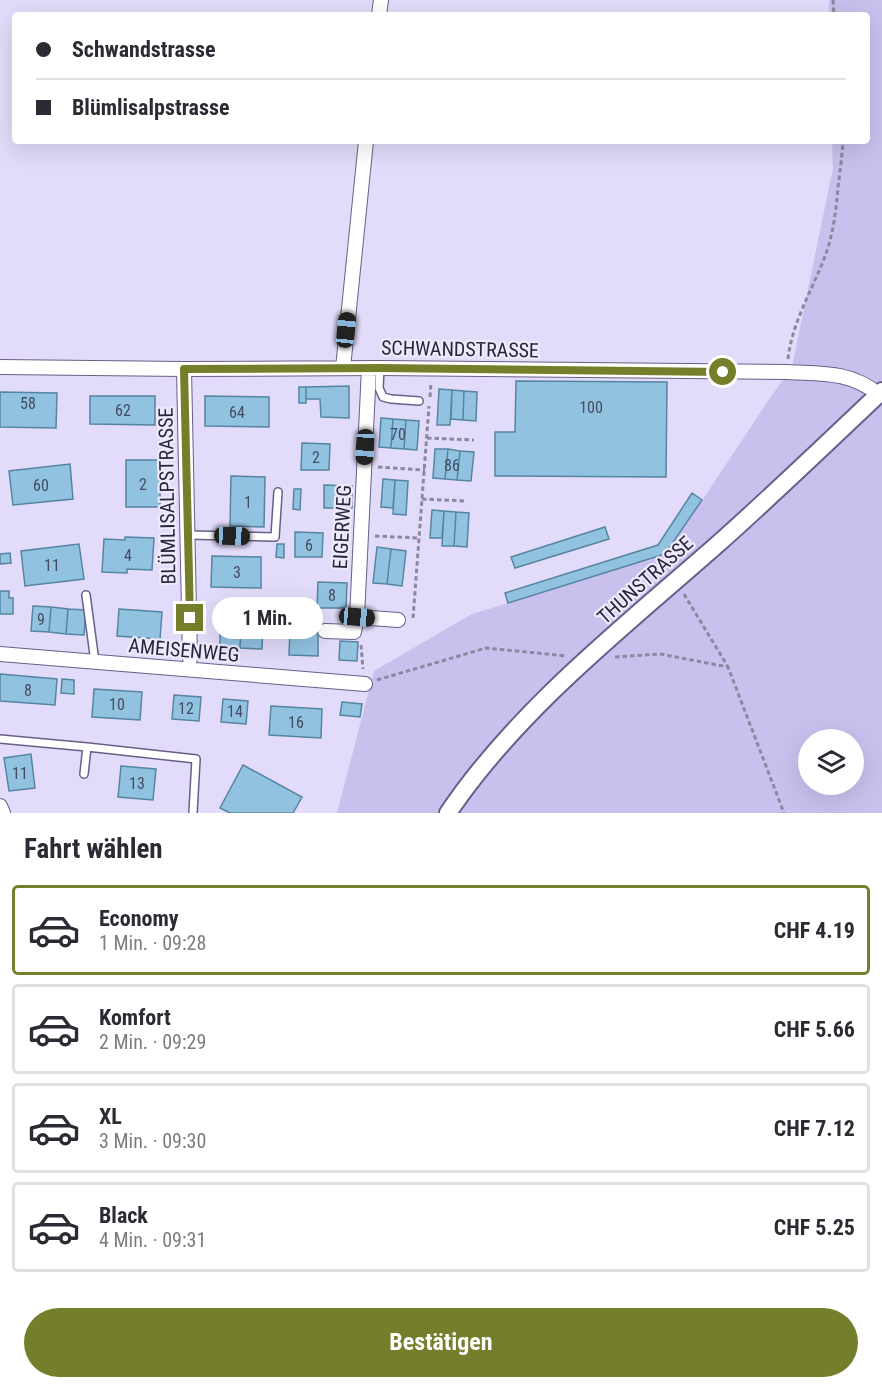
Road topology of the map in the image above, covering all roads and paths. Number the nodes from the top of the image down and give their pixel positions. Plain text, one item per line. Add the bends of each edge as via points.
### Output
1 (366, 144) edge
2 (843, 144) edge
3 (0, 367) edge
4 (343, 368) junction
5 (374, 368) junction
6 (184, 369) junction
7 (432, 369) junction
8 (787, 372) junction
9 (880, 393) edge
10 (419, 401) dead end
11 (427, 438) junction
12 (474, 440) dead end
13 (364, 466) junction
14 (425, 470) junction
15 (278, 492) dead end
16 (422, 499) junction
17 (466, 501) dead end
18 (188, 535) junction
19 (361, 535) junction
20 (419, 538) junction
21 (675, 580) junction
22 (86, 595) dead end
23 (357, 617) junction
24 (398, 620) joint
25 (325, 630) dead end
26 (354, 632) junction
27 (0, 654) edge
28 (190, 659) dead end
29 (589, 659) junction
30 (94, 662) junction
31 (728, 667) junction
32 (365, 684) junction
33 (0, 739) edge
34 (87, 747) junction
35 (84, 774) dead end
36 (0, 806) edge
37 (3, 813) edge
38 (193, 813) edge
39 (448, 813) edge
40 (784, 813) edge

1 - 4 street
2 - 8 path via 832,237 795,326
3 - 6 street, SCHWANDSTRASSE
4 - 5 street, SCHWANDSTRASSE
4 - 6 street, SCHWANDSTRASSE
5 - 7 street, SCHWANDSTRASSE
5 - 10 lane via 383,397
5 - 13 street, EIGERWEG
6 - 18 street, BLÜMLISALPSTRASSE
7 - 8 street, SCHWANDSTRASSE
7 - 11 path
8 - 9 street, SCHWANDSTRASSE via 843,376
9 - 21 street, THUNSTRASSE
11 - 12 path
11 - 14 path
13 - 14 path
13 - 19 street, EIGERWEG
14 - 16 path
15 - 18 lane via 275,537
16 - 17 path
16 - 20 path
18 - 28 street, BLÜMLISALPSTRASSE
19 - 20 path
19 - 23 street, EIGERWEG
20 - 24 path via 413,621
21 - 29 street, THUNSTRASSE
21 - 31 path
22 - 30 lane
23 - 24 street
23 - 26 street, EIGERWEG
25 - 26 street
26 - 32 path via 360,636
27 - 30 street, AMEISENWEG
29 - 31 path via 660,654
29 - 32 path via 486,648
29 - 39 street, THUNSTRASSE via 508,737
30 - 32 street, AMEISENWEG
31 - 40 path
33 - 34 lane
34 - 35 lane
34 - 38 lane via 196,759
36 - 37 street

